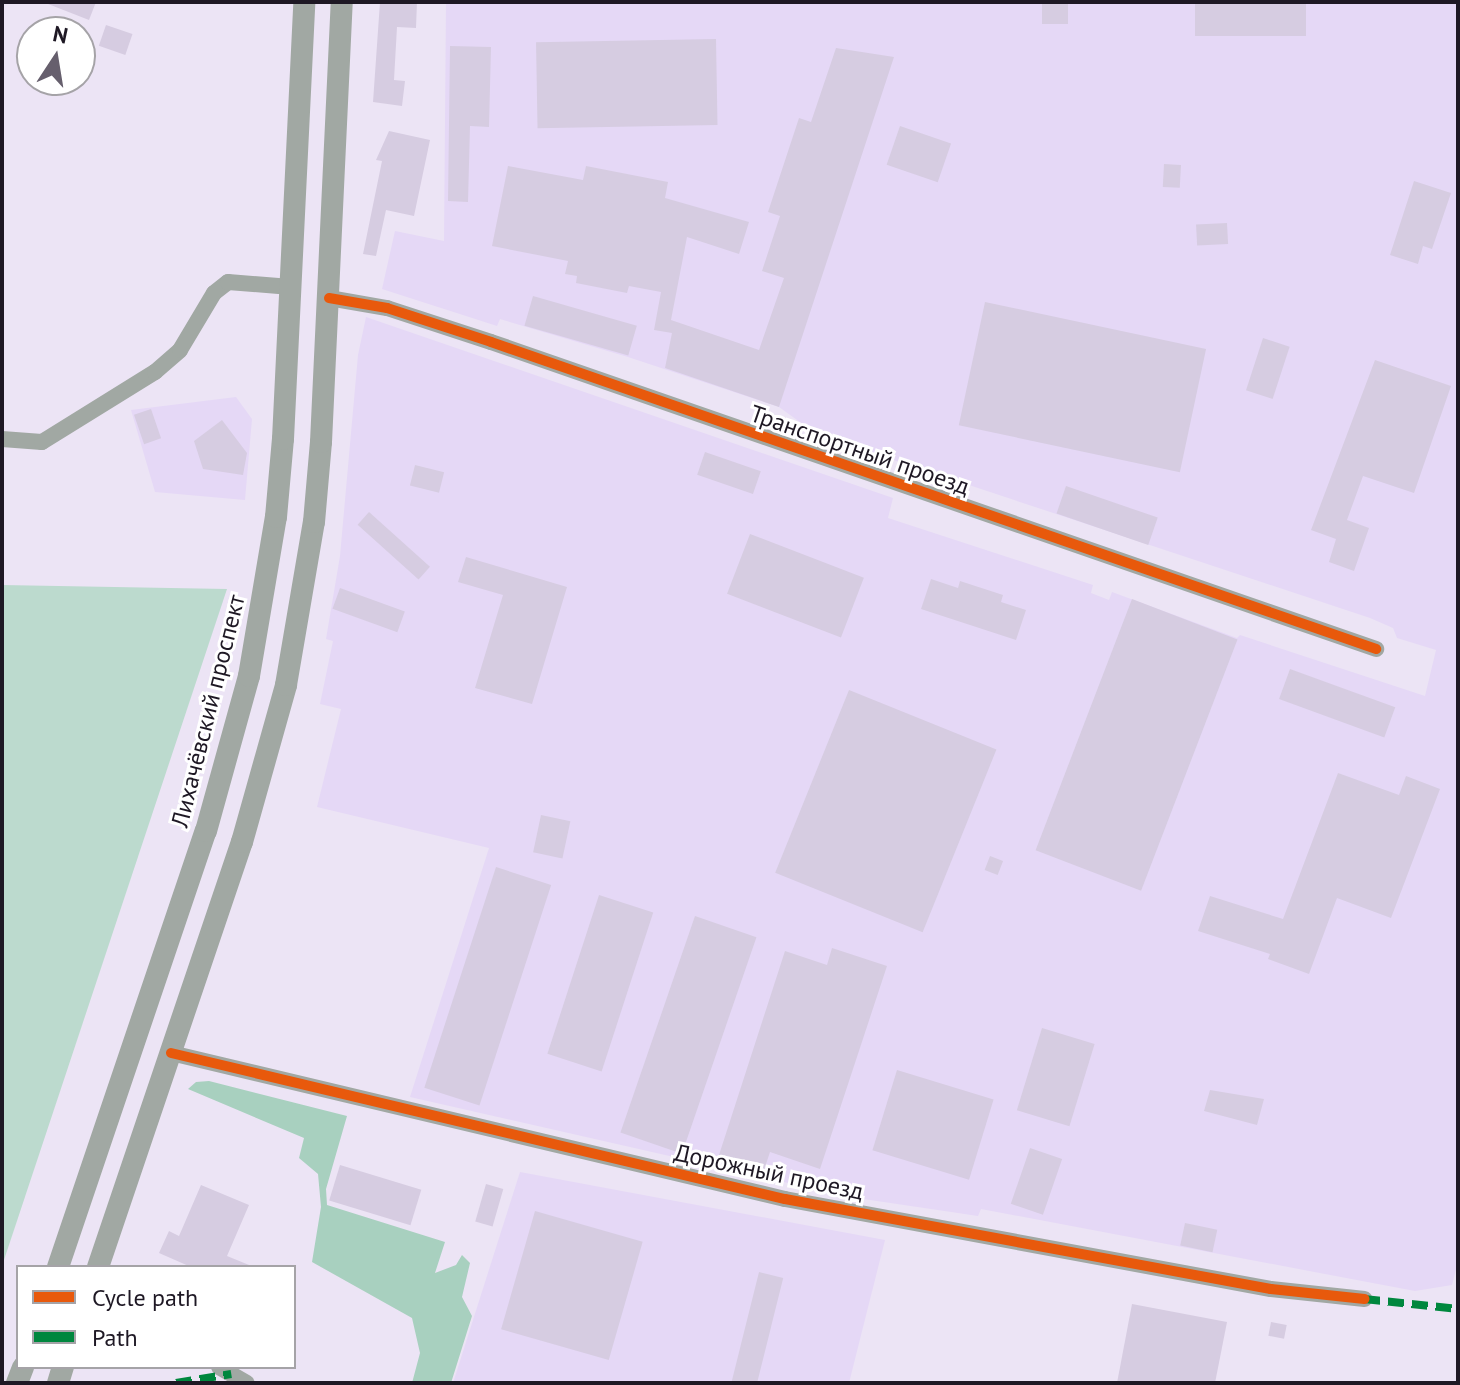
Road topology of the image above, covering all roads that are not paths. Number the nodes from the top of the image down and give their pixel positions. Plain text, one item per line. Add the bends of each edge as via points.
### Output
1 (304, 2) edge
2 (342, 2) edge
3 (291, 287) junction
4 (329, 298) junction
5 (2, 439) edge
6 (1376, 649) dead end
7 (171, 1053) junction
8 (59, 1265) edge
9 (99, 1265) edge
10 (1364, 1299) dead end
11 (222, 1369) edge
12 (247, 1383) edge

1 - 3 main road, Лихачёвский проспект
2 - 4 main road
3 - 5 street via 228,282 214,293 180,350 155,372 42,442
3 - 8 main road, Лихачёвский проспект via 276,517 249,676 202,843
4 - 6 street, Транспортный проезд via 387,308 491,342
4 - 7 main road via 314,522 286,685 246,829
7 - 9 main road
7 - 10 street, Дорожный проезд via 785,1199 1271,1289
11 - 12 street

